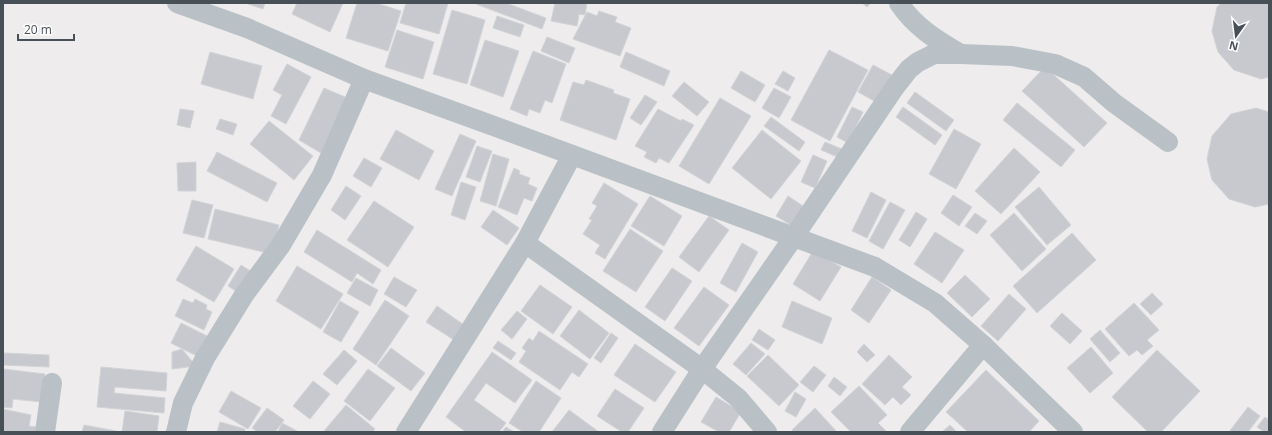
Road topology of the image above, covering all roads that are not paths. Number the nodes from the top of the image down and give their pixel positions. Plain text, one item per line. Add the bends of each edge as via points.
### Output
1 (177, 3) edge
2 (899, 3) edge
3 (961, 54) junction
4 (364, 80) junction
5 (1168, 142) dead end
6 (572, 155) junction
7 (793, 238) junction
8 (525, 243) junction
9 (983, 345) junction
10 (702, 369) junction
11 (52, 383) dead end
12 (45, 432) edge
13 (176, 432) edge
14 (406, 432) edge
15 (662, 432) edge
16 (767, 432) edge
17 (910, 432) edge
18 (1073, 432) edge

1 - 4 street via 247,28
2 - 3 street via 920,28
3 - 5 street via 1012,56 1055,64 1084,77 1114,103
3 - 7 street via 934,54 909,69
4 - 6 street
4 - 13 street via 322,175 281,245 244,294 205,358 183,402
6 - 7 street
6 - 8 street
7 - 9 street via 875,267 935,302
7 - 10 street
8 - 10 street
8 - 14 street
9 - 17 street
9 - 18 street
10 - 15 street
10 - 16 street via 738,398
11 - 12 street

